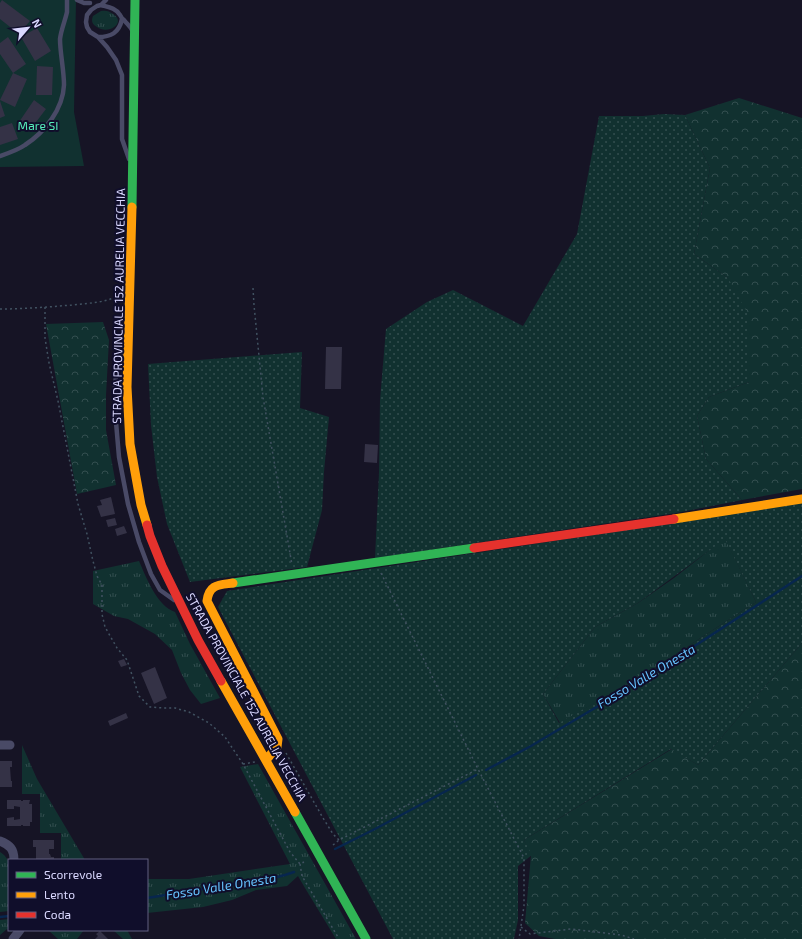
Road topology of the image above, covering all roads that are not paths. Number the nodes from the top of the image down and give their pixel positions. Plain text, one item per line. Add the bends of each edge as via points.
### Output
1 (67, 0) edge
2 (78, 0) edge
3 (106, 0) edge
4 (135, 0) edge
5 (89, 2) edge
6 (101, 5) junction
7 (93, 8) junction
8 (134, 11) junction
9 (122, 19) junction
10 (134, 35) junction
11 (98, 37) junction
12 (0, 156) edge
13 (133, 169) junction
14 (128, 347) junction
15 (802, 499) edge
16 (181, 605) junction
17 (0, 745) edge
18 (10, 745) dead end
19 (266, 760) junction
20 (0, 841) edge
21 (14, 859) edge
22 (19, 931) edge
23 (13, 939) edge
24 (366, 939) edge

1 - 12 lane via 67,12 60,40 64,87 59,104 52,119 37,136 25,145
2 - 5 lane
3 - 6 lane
4 - 8 main road, STRADA PROVINCIALE 152 AURELIA VECCHIA
5 - 7 lane
6 - 7 lane
6 - 9 lane via 116,10
7 - 11 lane via 87,15 86,22 90,32
8 - 9 lane via 129,17
8 - 10 main road, STRADA PROVINCIALE 152 AURELIA VECCHIA
9 - 10 lane
9 - 11 lane via 121,26 115,33
10 - 13 main road, STRADA PROVINCIALE 152 AURELIA VECCHIA
11 - 13 lane via 116,60 122,75 122,139
13 - 14 main road, STRADA PROVINCIALE 152 AURELIA VECCHIA
14 - 16 main road, STRADA PROVINCIALE 152 AURELIA VECCHIA via 130,444 140,505 162,566
14 - 16 lane via 117,366 115,385 119,457 128,504 151,574 160,590
15 - 19 main road via 213,587 208,592 207,601 278,738 277,747
16 - 19 main road, STRADA PROVINCIALE 152 AURELIA VECCHIA
17 - 18 street
19 - 24 main road, STRADA PROVINCIALE 152 AURELIA VECCHIA
20 - 21 street via 12,849
22 - 23 street

